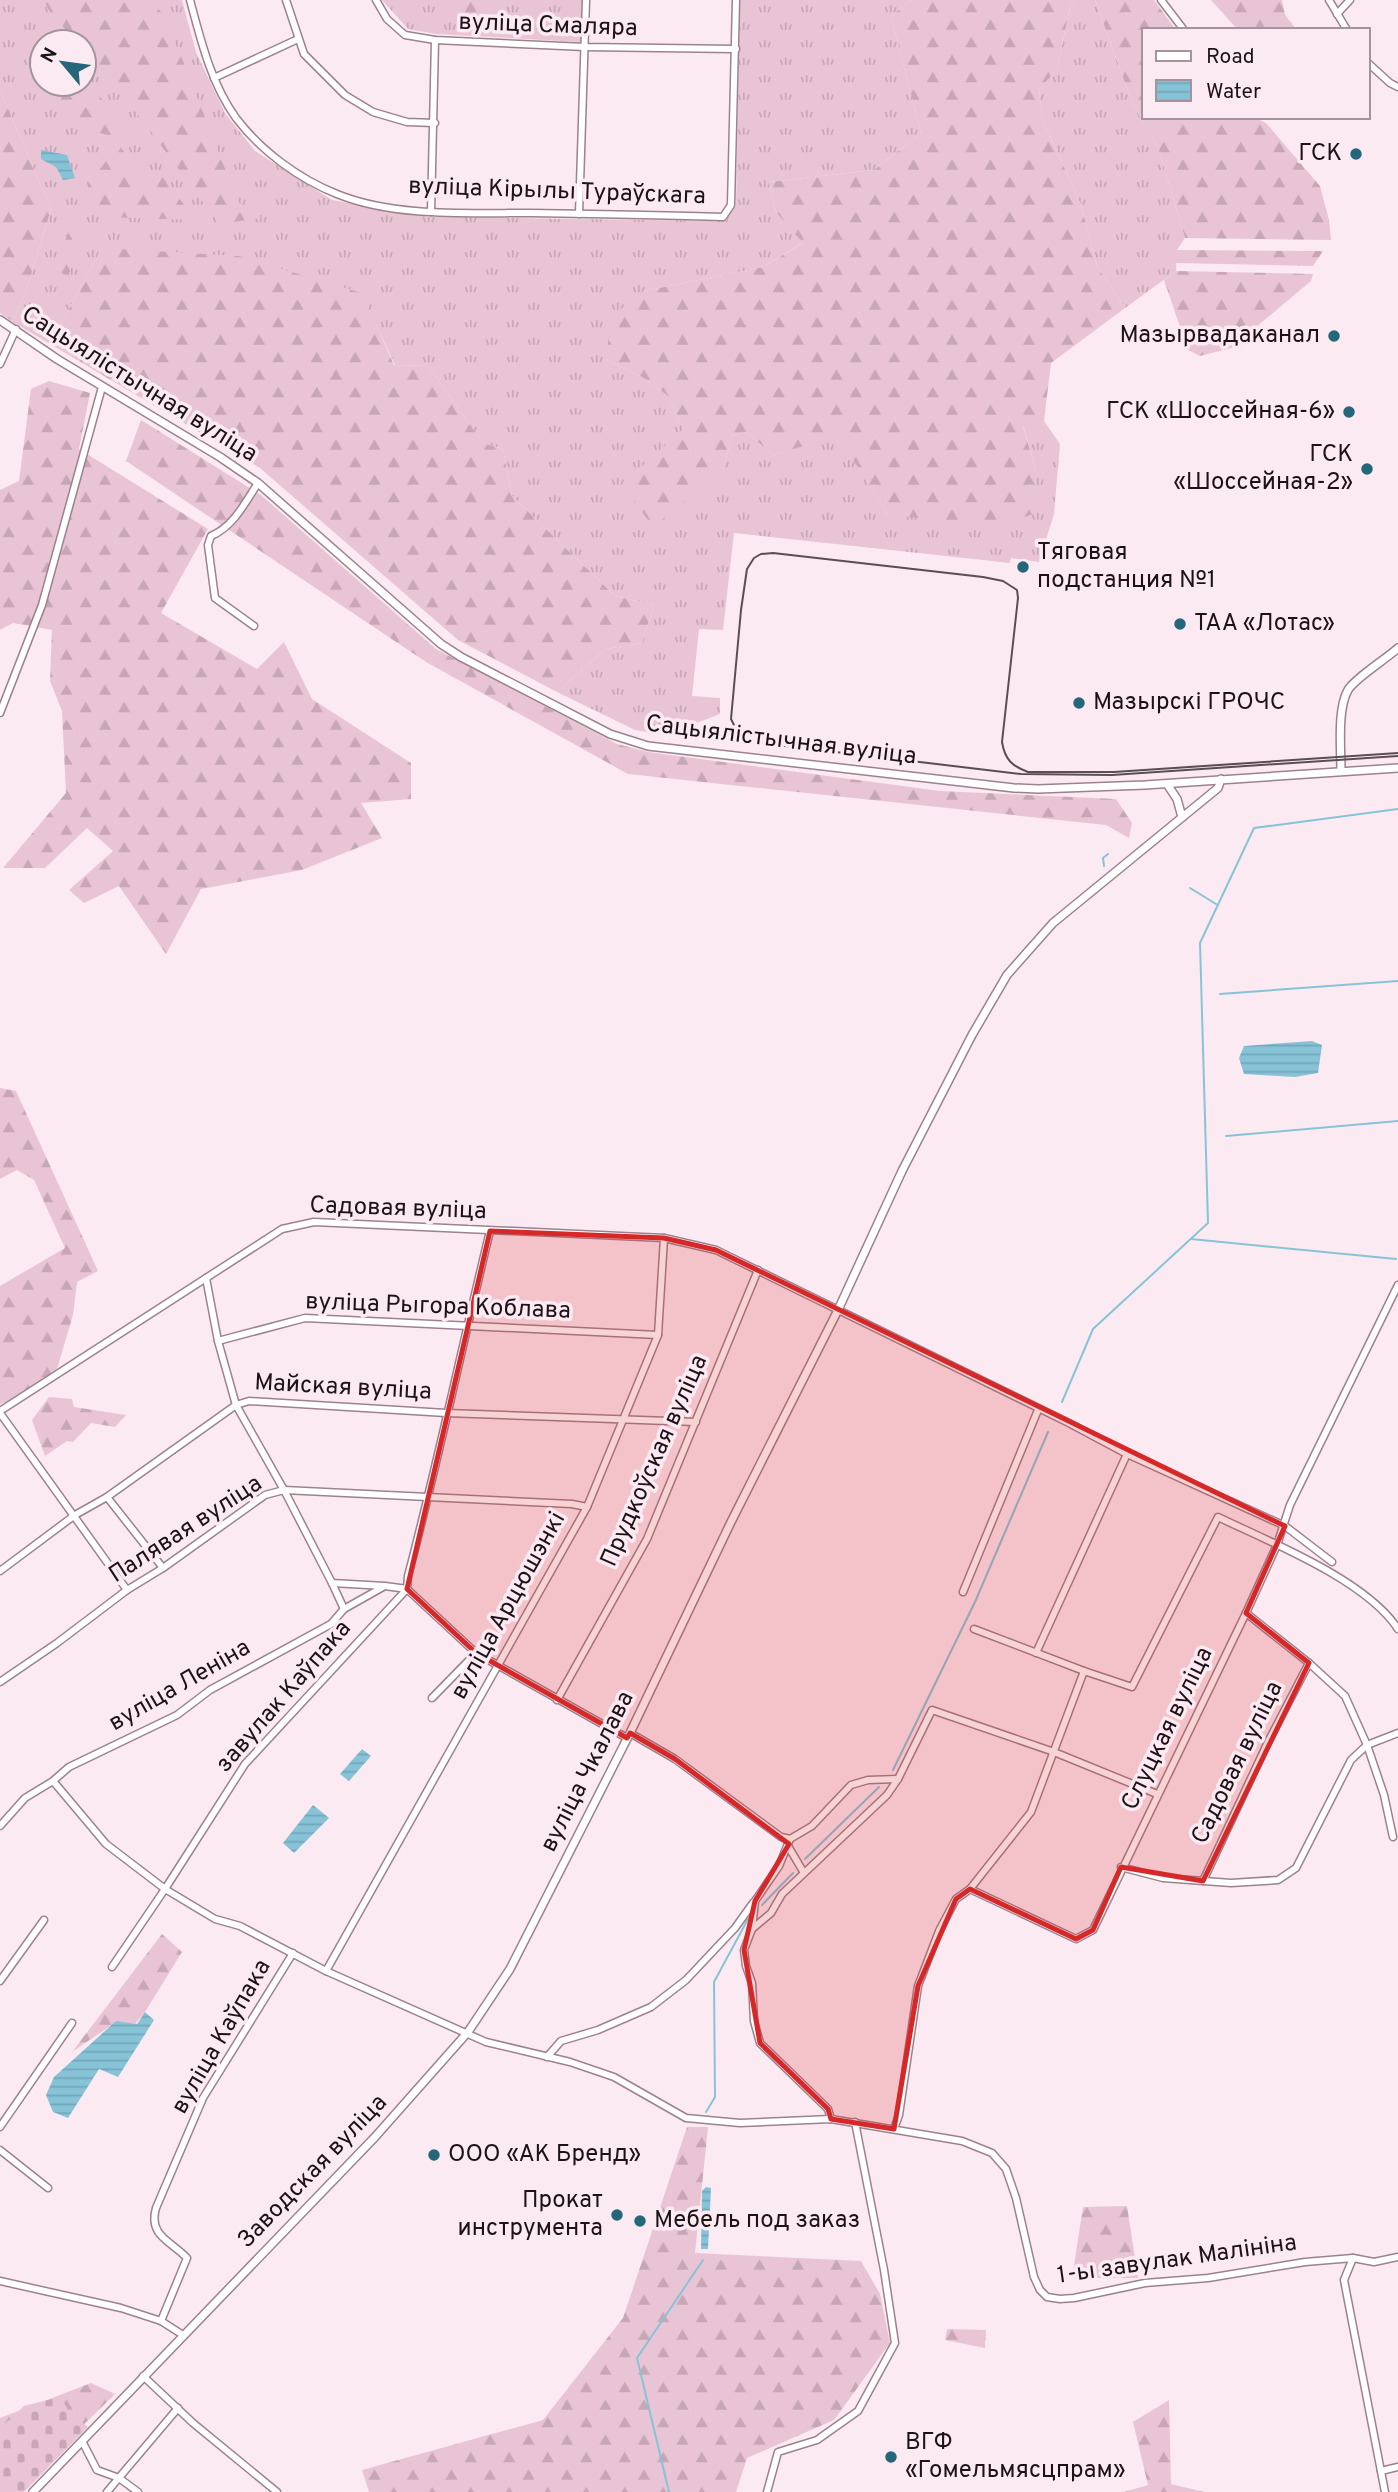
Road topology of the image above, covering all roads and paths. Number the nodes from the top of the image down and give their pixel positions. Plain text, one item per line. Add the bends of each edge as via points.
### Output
1 (190, 0) edge
2 (286, 0) edge
3 (376, 0) edge
4 (586, 0) edge
5 (736, 0) edge
6 (1161, 0) edge
7 (1329, 0) edge
8 (1350, 0) edge
9 (1338, 14) junction
10 (1182, 28) edge
11 (1346, 28) edge
12 (298, 39) junction
13 (435, 40) junction
14 (585, 47) junction
15 (736, 49) junction
16 (1370, 65) edge
17 (214, 78) junction
18 (1398, 87) edge
19 (435, 123) junction
20 (431, 212) junction
21 (579, 214) junction
22 (0, 320) edge
23 (16, 329) junction
24 (0, 364) edge
25 (102, 387) junction
26 (258, 483) junction
27 (254, 626) dead end
28 (1398, 648) edge
29 (0, 713) edge
30 (1398, 768) edge
31 (1341, 771) junction
32 (1221, 779) junction
33 (1167, 784) junction
34 (1182, 817) junction
35 (490, 1231) junction
36 (664, 1238) junction
37 (758, 1270) junction
38 (206, 1278) junction
39 (1398, 1285) edge
40 (838, 1310) junction
41 (466, 1326) junction
42 (658, 1335) junction
43 (218, 1341) junction
44 (236, 1405) junction
45 (1038, 1410) junction
46 (0, 1412) edge
47 (446, 1413) junction
48 (624, 1420) junction
49 (696, 1422) junction
50 (1127, 1454) junction
51 (284, 1490) junction
52 (107, 1497) junction
53 (428, 1499) junction
54 (587, 1507) junction
55 (75, 1516) junction
56 (1284, 1526) junction
57 (1277, 1545) junction
58 (1332, 1562) dead end
59 (163, 1568) junction
60 (0, 1571) edge
61 (332, 1584) junction
62 (385, 1586) junction
63 (407, 1589) junction
64 (127, 1590) junction
65 (963, 1592) dead end
66 (344, 1609) junction
67 (1246, 1613) junction
68 (974, 1629) dead end
69 (1398, 1629) edge
70 (476, 1653) junction
71 (1037, 1653) junction
72 (1309, 1663) junction
73 (499, 1664) junction
74 (1084, 1671) junction
75 (0, 1682) edge
76 (432, 1698) dead end
77 (556, 1700) junction
78 (1398, 1733) edge
79 (628, 1735) junction
80 (1367, 1745) junction
81 (1054, 1752) junction
82 (898, 1779) junction
83 (52, 1781) junction
84 (1155, 1793) junction
85 (0, 1826) edge
86 (1393, 1837) dead end
87 (789, 1843) junction
88 (1121, 1867) junction
89 (804, 1872) junction
90 (1203, 1881) junction
91 (165, 1889) junction
92 (970, 1889) junction
93 (755, 1900) junction
94 (44, 1920) dead end
95 (752, 1929) junction
96 (293, 1953) junction
97 (112, 1967) dead end
98 (326, 1971) junction
99 (0, 1981) edge
100 (72, 2023) dead end
101 (468, 2032) junction
102 (547, 2057) junction
103 (831, 2119) junction
104 (855, 2122) junction
105 (0, 2127) edge
106 (894, 2129) junction
107 (0, 2150) edge
108 (48, 2188) dead end
109 (1398, 2257) edge
110 (1353, 2258) junction
111 (0, 2281) edge
112 (161, 2320) junction
113 (183, 2335) junction
114 (143, 2376) junction
115 (178, 2408) junction
116 (82, 2441) junction
117 (1398, 2467) edge
118 (1381, 2471) junction
119 (119, 2478) junction
120 (33, 2492) edge
121 (107, 2492) edge
122 (138, 2492) edge
123 (277, 2492) edge
124 (766, 2492) edge
125 (1385, 2492) edge

1 - 17 street, вуліца Кірылы Тураўскага
2 - 12 street
3 - 13 street, вуліца Смаляра via 387,19 405,35
4 - 14 street
5 - 15 street
6 - 10 street
7 - 9 street
8 - 9 street
9 - 11 street
12 - 17 street
12 - 19 street via 304,54 345,95 373,112 407,122
13 - 14 street, вуліца Смаляра
13 - 19 street
14 - 15 street, вуліца Смаляра
14 - 21 street
15 - 21 street, вуліца Кірылы Тураўскага via 731,205 723,217
16 - 18 street
17 - 20 street, вуліца Кірылы Тураўскага via 250,134 300,174 338,194
19 - 20 street
20 - 21 street, вуліца Кірылы Тураўскага
22 - 23 main road, Сацыялістычная вуліца
23 - 24 street
23 - 25 main road, Сацыялістычная вуліца
25 - 26 main road, Сацыялістычная вуліца
25 - 29 street via 41,605
26 - 27 street, Сацыялістычная вуліца via 233,520 211,536 208,545 215,598
26 - 33 main road, Сацыялістычная вуліца via 441,644 628,741 1014,788
28 - 31 main road via 1348,689 1341,726
30 - 31 main road, Сацыялістычная вуліца
31 - 32 main road, Сацыялістычная вуліца
32 - 33 main road, Сацыялістычная вуліца
32 - 34 main road, вуліца Чкалава via 1217,788
33 - 34 main road
34 - 40 main road, вуліца Чкалава via 1053,923 1007,975 901,1171
35 - 36 street, Садовая вуліца
35 - 38 street, Садовая вуліца via 314,1222 282,1229
35 - 41 street
36 - 37 street, Садовая вуліца via 716,1250
36 - 42 street, вуліца Арцюшэнкі
37 - 40 street, Садовая вуліца
37 - 49 street, Прудкоўская вуліца
38 - 43 street
38 - 46 street, Садовая вуліца
39 - 56 street, Слуцкая вуліца via 1290,1505
40 - 45 street, Садовая вуліца
40 - 79 main road, вуліца Чкалава
41 - 42 street, вуліца Рыгора Коблава
41 - 43 street, вуліца Рыгора Коблава via 305,1318
41 - 47 street
42 - 48 street, вуліца Арцюшэнкі
43 - 44 street
44 - 47 street, Майская вуліца via 249,1401
44 - 51 street
44 - 52 street, Майская вуліца
45 - 50 street, Садовая вуліца
45 - 65 street
46 - 55 street
47 - 48 street, Майская вуліца
47 - 53 street
48 - 49 street, Майская вуліца
48 - 54 street, вуліца Арцюшэнкі
49 - 77 street, Прудкоўская вуліца via 647,1538
50 - 56 street, Садовая вуліца
50 - 71 street
51 - 53 street, Палявая вуліца
51 - 59 street, Палявая вуліца via 265,1495
51 - 61 street
52 - 55 street, Майская вуліца
52 - 59 street
53 - 54 street, Палявая вуліца
53 - 63 street
54 - 73 street, вуліца Арцюшэнкі
55 - 60 street, Майская вуліца
55 - 64 street
56 - 57 street, Слуцкая вуліца
56 - 58 street, Садовая вуліца
57 - 67 street, Слуцкая вуліца
57 - 69 street via 1354,1588
57 - 74 street via 1218,1517 1132,1686
59 - 64 street, Палявая вуліца
61 - 62 street
61 - 66 street
62 - 63 street
62 - 66 street, вуліца Леніна
63 - 70 street
63 - 91 street, завулак Каўпака via 245,1764
64 - 75 street, Палявая вуліца
66 - 83 street, вуліца Леніна via 331,1624 210,1690 177,1715 69,1768
67 - 72 street
67 - 84 street, Слуцкая вуліца
68 - 71 street
70 - 73 street
70 - 76 street
71 - 74 street
72 - 80 street via 1345,1696
72 - 90 street, Садовая вуліца
73 - 77 street
73 - 98 street, вуліца Арцюшэнкі
74 - 81 street
77 - 79 street
78 - 80 street
79 - 87 street via 675,1759
79 - 101 main road, вуліца Чкалава via 510,1969
80 - 86 street
80 - 90 street via 1351,1760 1296,1868 1278,1880
81 - 82 street via 932,1710
81 - 84 street
81 - 92 street via 1031,1812
82 - 87 street via 851,1785 813,1826
82 - 89 street via 887,1795
83 - 85 street, вуліца Леніна via 25,1798
83 - 91 street, вуліца Каўпака via 106,1844
84 - 88 street, Слуцкая вуліца
87 - 89 street
87 - 93 street
88 - 90 street via 1163,1878
88 - 92 street, Слуцкая вуліца via 1093,1930 1076,1939
89 - 95 street
91 - 96 street, вуліца Каўпака via 215,1919 240,1926
91 - 97 street, завулак Каўпака
92 - 106 street via 950,1910 918,1986
93 - 95 street
93 - 102 street via 686,1980 651,2007 561,2041
94 - 99 street
95 - 103 street via 744,1950 760,2043 828,2109
96 - 98 street, вуліца Каўпака
96 - 112 street, вуліца Каўпака via 203,2098 156,2208 153,2219 159,2235 187,2258
98 - 101 street, вуліца Каўпака
100 - 105 street
101 - 102 street, вуліца Каўпака via 486,2042
101 - 113 main road, Заводская вуліца via 375,2137
102 - 103 street, 1-ы завулак Малініна via 614,2077 686,2118 716,2122
103 - 104 street, 1-ы завулак Малініна
104 - 106 street, 1-ы завулак Малініна
104 - 124 street via 895,2343 858,2412 817,2440 778,2452
106 - 110 street, 1-ы завулак Малініна via 962,2141 992,2153 1006,2169 1034,2277 1047,2297 1074,2298 1145,2283
107 - 108 street
109 - 110 street, 1-ы завулак Малініна via 1374,2262
110 - 118 street via 1344,2280
111 - 112 street
112 - 113 street
113 - 114 main road, Заводская вуліца
114 - 115 street
114 - 116 main road, Заводская вуліца
115 - 119 street
115 - 123 street
116 - 119 street via 97,2470
116 - 120 main road, Заводская вуліца
117 - 118 street
118 - 125 street
119 - 121 street
119 - 122 street

